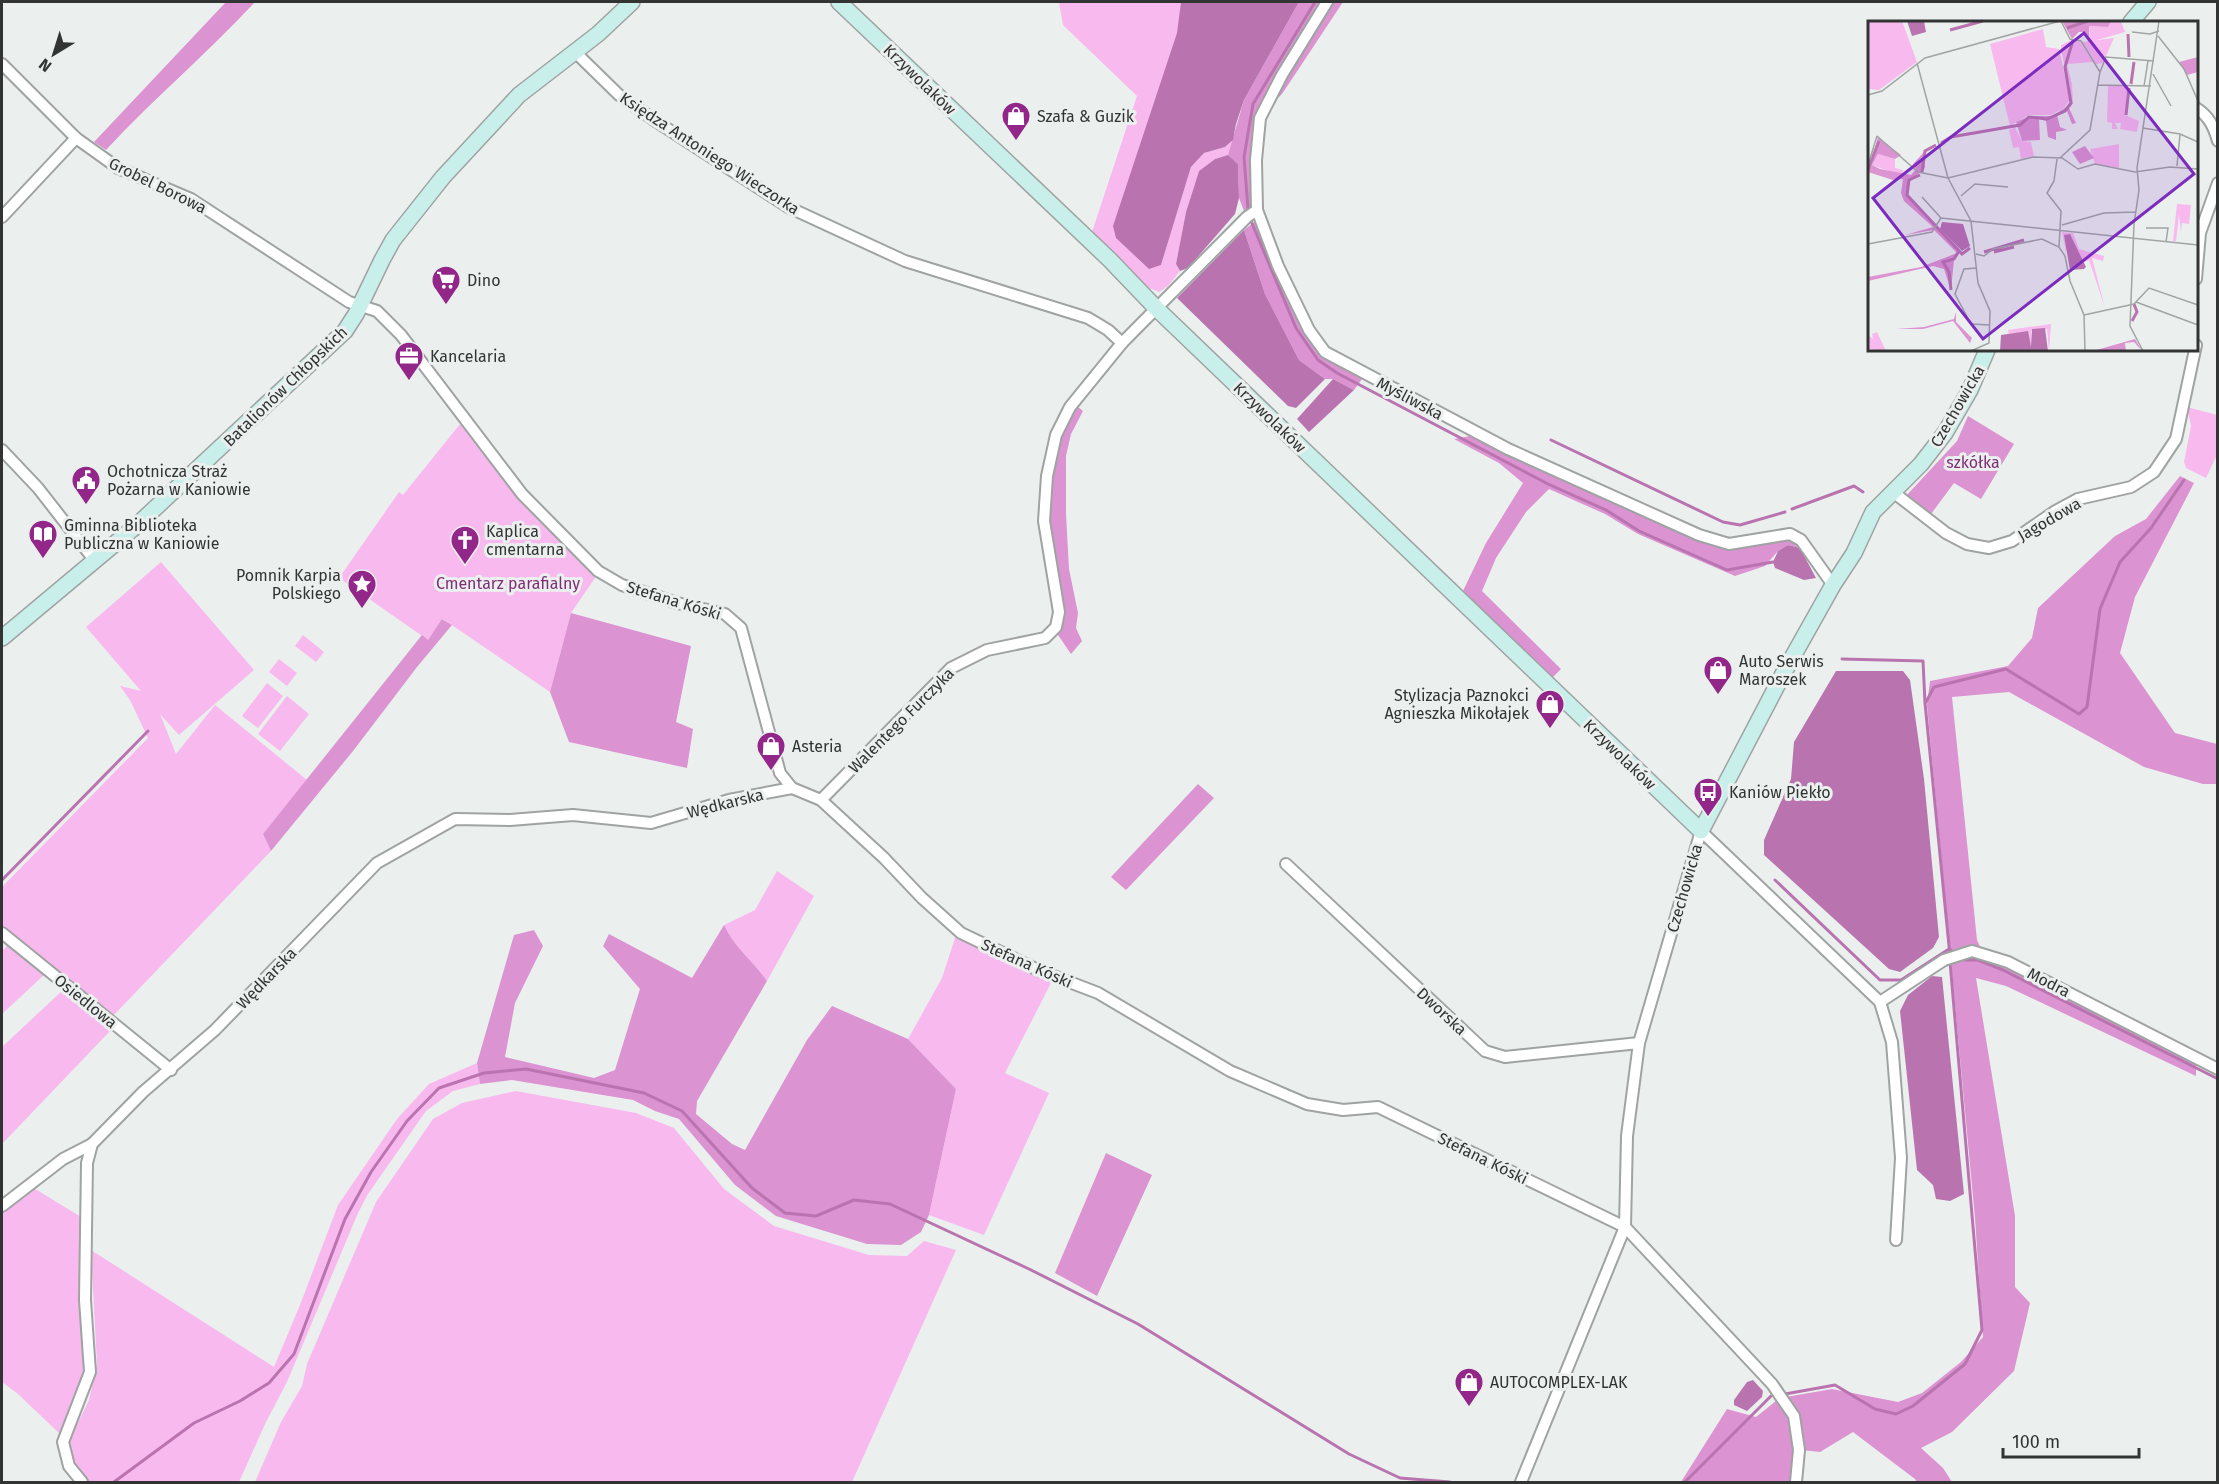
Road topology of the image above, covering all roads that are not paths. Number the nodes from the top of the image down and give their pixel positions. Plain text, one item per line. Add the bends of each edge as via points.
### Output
1 (632, 2) edge
2 (839, 2) edge
3 (1327, 2) edge
4 (2148, 2) edge
5 (2132, 21) edge
6 (575, 52) junction
7 (2, 64) edge
8 (2198, 109) edge
9 (76, 138) junction
10 (2217, 141) edge
11 (2217, 183) edge
12 (1257, 210) junction
13 (2, 217) edge
14 (2198, 256) edge
15 (361, 305) junction
16 (1156, 308) junction
17 (1122, 344) junction
18 (1987, 351) edge
19 (2195, 351) edge
20 (2, 450) edge
21 (1893, 492) junction
22 (95, 561) junction
23 (1833, 585) junction
24 (2, 638) edge
25 (792, 788) junction
26 (821, 800) junction
27 (1701, 831) junction
28 (1286, 864) dead end
29 (2, 933) edge
30 (1880, 1002) junction
31 (1639, 1043) junction
32 (2217, 1069) edge
33 (171, 1070) junction
34 (92, 1144) junction
35 (2, 1206) edge
36 (1625, 1227) junction
37 (1896, 1240) dead end
38 (82, 1482) edge
39 (1521, 1482) edge
40 (1796, 1482) edge

1 - 6 street, Batalionów Chłopskich
2 - 16 street, Krzywolaków
3 - 12 street, Myśliwska via 1260,118
4 - 5 street
6 - 15 street, Batalionów Chłopskich via 519,95 423,201 393,240
6 - 17 street, Księdza Antoniego Wieczorka via 619,95 788,207 905,261 1088,318
7 - 9 street, Grobel Borowa
8 - 10 street via 2214,126
9 - 13 street
9 - 15 street, Grobel Borowa via 118,168 204,206 349,302
11 - 14 street via 2200,233
12 - 16 street, Walentego Furczyka
12 - 23 street, Myśliwska via 1278,266 1309,330 1325,352 1508,449 1699,535 1729,544 1790,534 1802,540
15 - 22 street, Batalionów Chłopskich via 345,331
15 - 25 street, Stefana Kóski via 377,310 401,335 522,494 598,571 622,585 734,619 741,628 780,774
16 - 17 street, Walentego Furczyka
16 - 27 street, Krzywolaków
17 - 26 street, Walentego Furczyka via 1070,407 1056,435 1047,476 1044,521 1059,612 1056,627 1045,638 987,650 951,668
18 - 21 street, Czechowicka via 1945,433
19 - 21 street, Jagodowa via 2176,439 2154,472 2131,487 2078,499 2012,541 1989,548 1967,544 1946,533
20 - 22 street via 38,488
21 - 23 street, Czechowicka via 1873,512 1854,553
22 - 24 street, Batalionów Chłopskich
23 - 27 street, Czechowicka
25 - 26 street, Stefana Kóski
25 - 33 street, Wędkarska via 729,800 651,824 573,815 456,819 377,863
26 - 36 street, Stefana Kóski via 961,933 1038,970 1098,993 1230,1071 1307,1104 1343,1110 1378,1107
27 - 30 street
27 - 31 street, Czechowicka
28 - 31 street, Dworska via 1485,1051 1505,1057
29 - 33 street, Osiedlowa
30 - 32 street, Modra via 1944,960 1972,951 2008,962
30 - 37 street via 1892,1042 1901,1158
31 - 36 street, Czechowicka via 1627,1136
33 - 34 street, Wędkarska via 143,1092
34 - 35 street, Wędkarska via 63,1160
34 - 38 street via 85,1204 90,1372 63,1442 69,1466
36 - 39 street, Czechowicka
36 - 40 street, Stefana Kóski via 1772,1384 1794,1416

